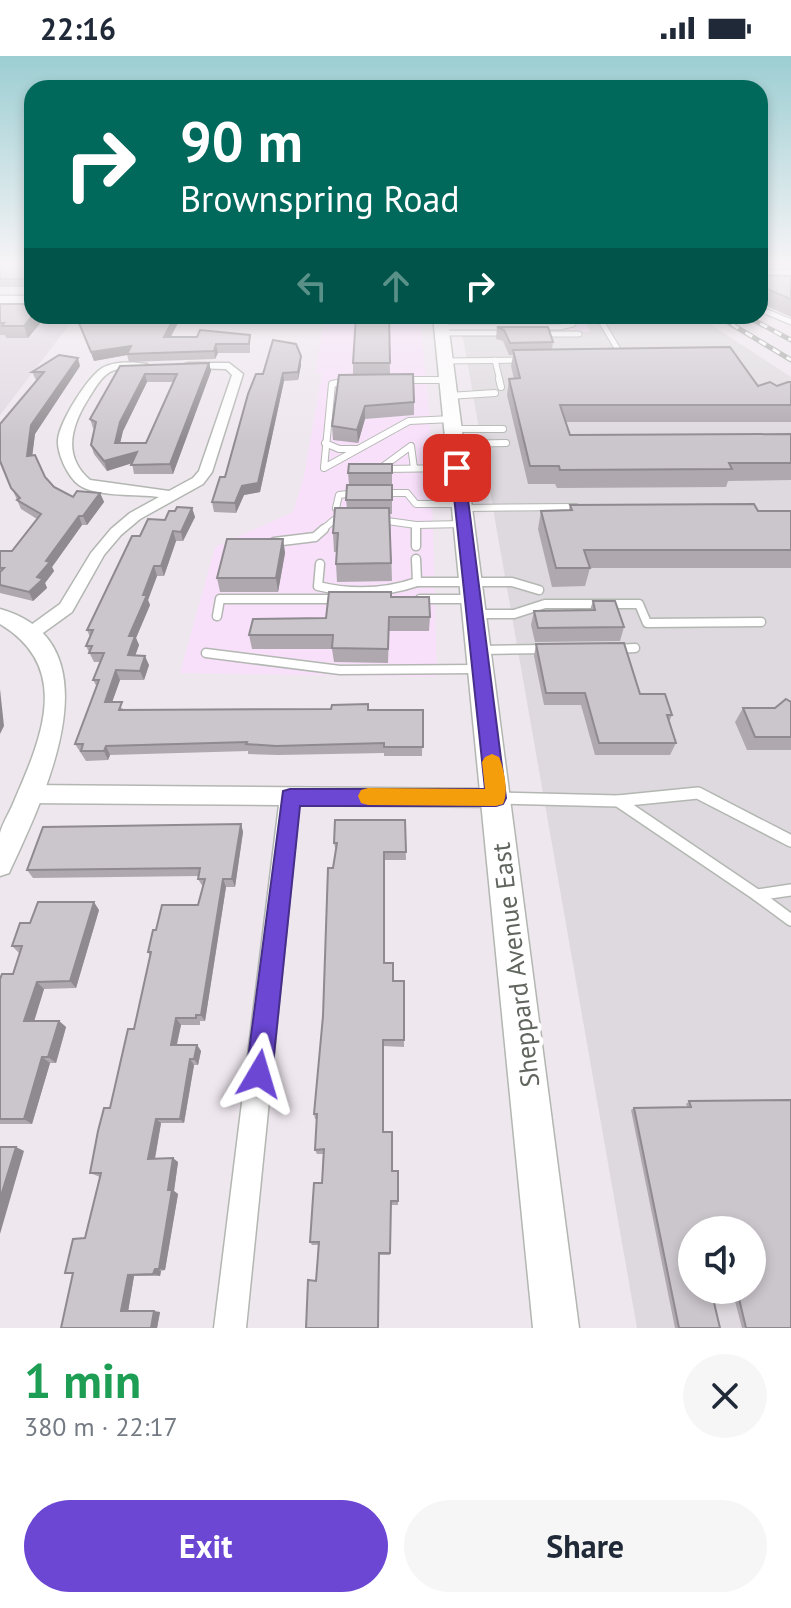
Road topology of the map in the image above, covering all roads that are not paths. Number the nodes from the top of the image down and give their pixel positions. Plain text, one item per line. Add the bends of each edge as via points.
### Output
1 (571, 324) edge
2 (603, 324) edge
3 (441, 325) edge
4 (579, 334) dead end
5 (609, 359) edge
6 (624, 359) junction
7 (633, 359) edge
8 (495, 360) junction
9 (524, 360) edge
10 (156, 366) edge
11 (172, 366) edge
12 (447, 379) junction
13 (397, 380) edge
14 (352, 381) edge
15 (501, 387) dead end
16 (495, 393) dead end
17 (503, 429) dead end
18 (453, 431) junction
19 (325, 443) junction
20 (506, 443) dead end
21 (363, 448) junction
22 (414, 468) junction
23 (457, 468) junction
24 (360, 493) edge
25 (376, 493) edge
26 (171, 496) junction
27 (576, 507) edge
28 (336, 508) edge
29 (462, 512) junction
30 (349, 520) edge
31 (363, 520) edge
32 (416, 525) junction
33 (266, 543) edge
34 (416, 546) dead end
35 (416, 559) dead end
36 (320, 564) dead end
37 (417, 582) junction
38 (539, 590) dead end
39 (473, 598) junction
40 (395, 599) edge
41 (411, 599) edge
42 (0, 616) edge
43 (217, 616) dead end
44 (761, 622) dead end
45 (30, 634) junction
46 (635, 648) dead end
47 (557, 649) edge
48 (604, 649) edge
49 (206, 653) dead end
50 (480, 660) junction
51 (28, 794) junction
52 (290, 797) junction
53 (496, 798) junction
54 (618, 801) junction
55 (791, 841) edge
56 (0, 864) edge
57 (791, 890) edge
58 (757, 895) junction
59 (791, 920) edge
60 (230, 1328) edge
61 (556, 1328) edge

1 - 3 lane
2 - 6 lane
3 - 4 lane
3 - 12 main road, Sheppard Avenue East
5 - 6 lane
6 - 7 lane
8 - 9 lane
8 - 12 lane
8 - 15 lane
10 - 26 street via 101,373 64,440 77,474 87,484
11 - 26 street via 229,366 238,374 205,472
12 - 13 lane
12 - 16 lane
12 - 18 main road, Sheppard Avenue East
14 - 19 lane via 332,384
17 - 18 lane
18 - 20 lane
18 - 21 lane via 409,421
18 - 23 main road, Sheppard Avenue East
19 - 21 lane via 339,449
19 - 21 lane via 324,468
22 - 22 lane via 384,469 381,468 411,446
22 - 23 lane
23 - 29 main road, Sheppard Avenue East
24 - 28 lane via 339,495
25 - 29 lane via 407,493 416,504
26 - 45 street via 116,532 66,608
27 - 29 lane
29 - 32 lane
29 - 39 main road, Sheppard Avenue East
30 - 33 lane via 334,520 315,537
31 - 32 lane
32 - 34 lane
35 - 37 lane
36 - 37 lane via 318,586 329,589 398,590
37 - 39 lane
38 - 39 lane via 512,582
39 - 41 lane
39 - 44 lane via 514,614 545,604 639,604 647,623
39 - 50 main road, Sheppard Avenue East
40 - 43 lane via 220,599
42 - 45 street
45 - 51 street via 56,683 50,733
46 - 48 lane
47 - 50 lane
49 - 50 lane via 340,670
50 - 53 main road, Sheppard Avenue East
51 - 52 street
51 - 56 street
52 - 53 street
52 - 60 street
53 - 54 lane
53 - 61 main road, Sheppard Avenue East
54 - 55 lane via 698,793
54 - 58 lane
57 - 58 lane
58 - 59 lane

